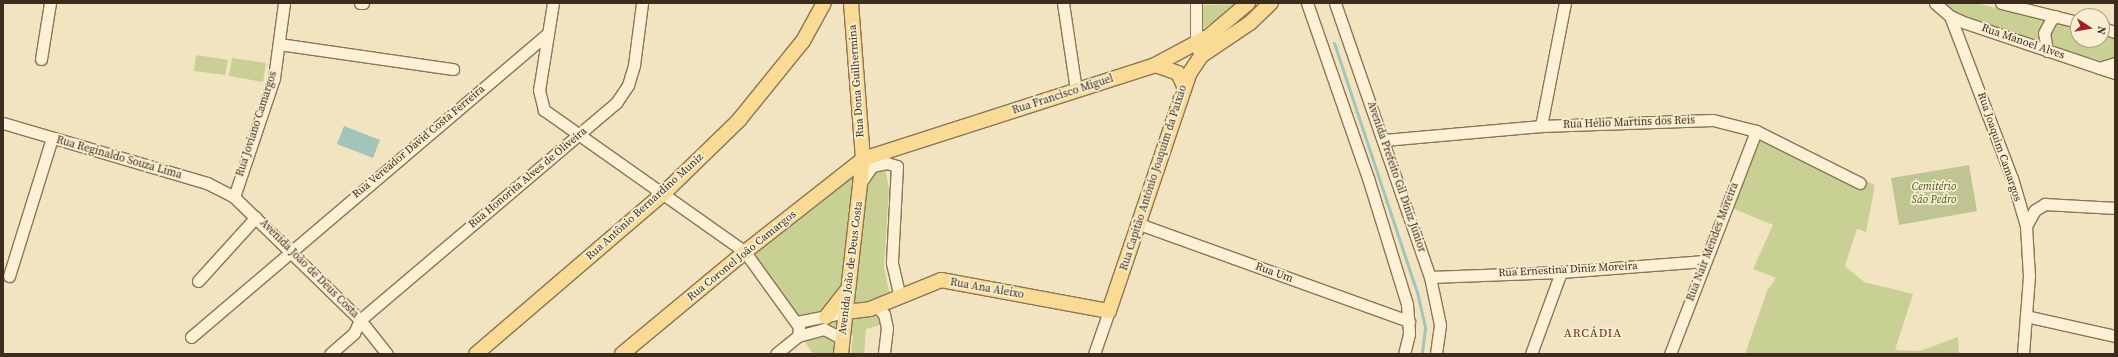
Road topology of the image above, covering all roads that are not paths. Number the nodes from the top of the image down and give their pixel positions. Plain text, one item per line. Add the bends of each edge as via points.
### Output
1 (50, 3) edge
2 (284, 3) edge
3 (553, 3) edge
4 (642, 3) edge
5 (849, 3) edge
6 (1063, 3) edge
7 (1196, 3) edge
8 (1248, 3) edge
9 (1272, 3) edge
10 (1307, 3) edge
11 (1335, 3) edge
12 (1566, 3) edge
13 (1934, 3) edge
14 (2001, 3) edge
15 (825, 4) edge
16 (1950, 16) junction
17 (2056, 16) junction
18 (2070, 20) edge
19 (547, 34) junction
20 (279, 44) junction
21 (1198, 50) junction
22 (2047, 51) junction
23 (41, 59) dead end
24 (2115, 63) edge
25 (1155, 65) junction
26 (2099, 68) junction
27 (454, 69) dead end
28 (2115, 73) edge
29 (1184, 86) junction
30 (1076, 90) junction
31 (3, 123) edge
32 (1541, 126) junction
33 (1756, 131) junction
34 (578, 136) junction
35 (52, 138) junction
36 (1384, 140) junction
37 (898, 148) junction
38 (863, 159) junction
39 (897, 166) junction
40 (861, 182) junction
41 (1860, 183) dead end
42 (664, 193) junction
43 (234, 197) junction
44 (2115, 208) edge
45 (256, 217) junction
46 (1139, 224) junction
47 (2026, 226) junction
48 (290, 250) junction
49 (745, 252) junction
50 (1705, 261) junction
51 (1561, 272) junction
52 (9, 276) dead end
53 (1430, 277) junction
54 (198, 281) dead end
55 (847, 289) junction
56 (900, 297) junction
57 (876, 306) junction
58 (846, 312) junction
59 (1109, 312) junction
60 (2026, 316) junction
61 (826, 317) junction
62 (360, 320) junction
63 (1409, 321) junction
64 (797, 322) junction
65 (798, 336) junction
66 (2115, 336) edge
67 (191, 337) dead end
68 (843, 339) junction
69 (384, 349) edge
70 (330, 354) edge
71 (392, 354) edge
72 (476, 354) edge
73 (622, 354) edge
74 (776, 354) edge
75 (841, 354) edge
76 (884, 354) edge
77 (1094, 354) edge
78 (1404, 354) edge
79 (1436, 354) edge
80 (1531, 354) edge
81 (1670, 354) edge
82 (2023, 354) edge

1 - 23 street
2 - 20 street, Rua Joviano Camargos
3 - 19 street
4 - 34 street, Rua Honorita Alves de Oliveira via 634,65 628,85 616,103
5 - 38 main road, Rua Dona Guilhermina
6 - 30 street
7 - 21 street, Rua Capitão Antônio Joaquim da Paixão
8 - 21 main road, Rua Francisco Miguel
9 - 21 main road, Rua Francisco Miguel via 1250,23
10 - 63 street via 1368,178 1407,304
11 - 36 street, Avenida Prefeito Gil Diniz Júnior
12 - 32 street
13 - 16 street, Rua Manoel Alves
14 - 17 street
15 - 42 main road, Rua Antônio Bernardino Muniz via 803,41 739,120
16 - 22 street, Rua Manoel Alves
16 - 47 street, Rua Joaquim Camargos via 2012,178
17 - 18 street
17 - 22 street via 2050,20 2044,33
19 - 34 street via 539,90 544,110
19 - 48 street, Rua Vereador David Costa Ferreira
20 - 27 street
20 - 43 street, Rua Joviano Camargos via 274,78
21 - 25 main road, Rua Francisco Miguel
21 - 29 main road, Rua Capitão Antônio Joaquim da Paixão
22 - 26 street, Rua Manoel Alves
24 - 26 street
25 - 29 main road via 1178,73
25 - 30 main road, Rua Francisco Miguel
26 - 28 street, Rua Manoel Alves
29 - 46 main road, Rua Capitão Antônio Joaquim da Paixão
30 - 37 main road, Rua Francisco Miguel
31 - 35 street, Rua Reginaldo Souza Lima
32 - 33 street, Rua Hélio Martins dos Reis via 1713,120
32 - 36 street, Rua Hélio Martins dos Reis
33 - 41 street, Rua Hélio Martins dos Reis
33 - 50 street, Rua Nair Mendes Moreira
34 - 42 street
34 - 62 street, Rua Honorita Alves de Oliveira
35 - 43 street, Rua Reginaldo Souza Lima via 207,183
35 - 52 street
36 - 53 street, Avenida Prefeito Gil Diniz Júnior
37 - 38 main road, Rua Francisco Miguel
37 - 39 street
38 - 40 main road, Avenida João de Deus Costa
38 - 49 main road, Rua Coronel João Camargos
39 - 40 street, Avenida João de Deus Costa via 887,162 872,166
39 - 56 street via 892,263
40 - 55 main road, Avenida João de Deus Costa
42 - 49 street
42 - 72 main road, Rua Antônio Bernardino Muniz
43 - 45 street, Avenida João de Deus Costa
44 - 47 street via 2045,204 2036,210
45 - 48 street, Avenida João de Deus Costa
45 - 54 street
46 - 59 main road, Rua Capitão Antônio Joaquim da Paixão
46 - 63 street, Rua Um
47 - 60 street, Rua Joaquim Camargos via 2029,276
48 - 62 street, Avenida João de Deus Costa
48 - 67 street, Rua Vereador David Costa Ferreira
49 - 64 street
49 - 73 main road, Rua Coronel João Camargos
50 - 51 street, Rua Ernestina Diniz Moreira
50 - 81 street, Rua Nair Mendes Moreira
51 - 53 street, Rua Ernestina Diniz Moreira
51 - 80 street
53 - 79 street, Avenida Prefeito Gil Diniz Júnior via 1440,325
55 - 58 main road, Avenida João de Deus Costa
55 - 61 main road
56 - 57 main road, Rua Ana Aleixo
56 - 59 main road, Rua Ana Aleixo via 941,280
57 - 58 main road, Rua Ana Aleixo
57 - 76 street via 884,314 887,328
58 - 61 street
58 - 68 main road, Avenida João de Deus Costa
59 - 77 street, Rua Capitão Antônio Joaquim da Paixão
60 - 66 street
60 - 82 street, Rua Joaquim Camargos
61 - 64 street
62 - 69 street, Avenida João de Deus Costa
62 - 70 street, Rua Honorita Alves de Oliveira via 354,333
63 - 78 street
64 - 65 street
65 - 68 street via 824,329
65 - 74 street
68 - 75 main road, Avenida João de Deus Costa
69 - 71 street, Avenida João de Deus Costa

